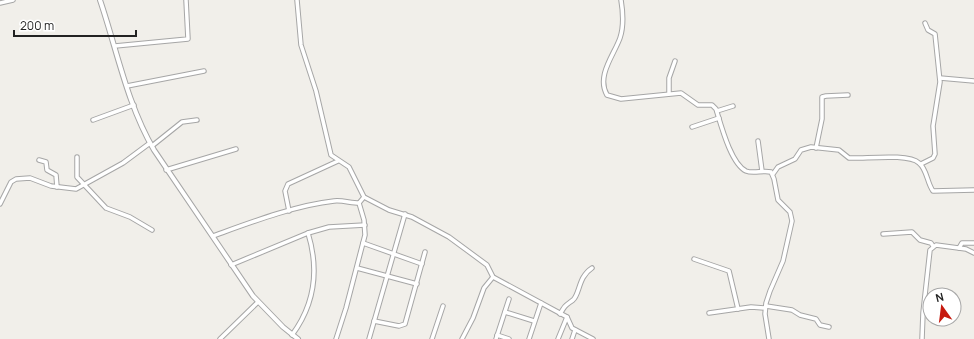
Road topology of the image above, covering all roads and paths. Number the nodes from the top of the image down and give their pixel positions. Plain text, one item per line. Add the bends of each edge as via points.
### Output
1 (13, 0) edge
2 (100, 0) edge
3 (186, 0) edge
4 (297, 0) edge
5 (622, 0) edge
6 (0, 3) edge
7 (925, 23) dead end
8 (115, 46) junction
9 (675, 61) dead end
10 (204, 71) dead end
11 (940, 78) junction
12 (974, 82) edge
13 (127, 86) junction
14 (669, 93) junction
15 (848, 95) dead end
16 (134, 105) junction
17 (733, 106) dead end
18 (717, 111) junction
19 (719, 118) junction
20 (93, 120) dead end
21 (197, 120) dead end
22 (692, 127) dead end
23 (758, 141) dead end
24 (151, 145) junction
25 (236, 148) dead end
26 (816, 148) junction
27 (77, 157) dead end
28 (39, 160) dead end
29 (338, 161) junction
30 (921, 164) junction
31 (166, 170) junction
32 (762, 171) junction
33 (773, 174) junction
34 (84, 186) junction
35 (57, 187) junction
36 (974, 190) edge
37 (364, 197) junction
38 (359, 203) junction
39 (0, 204) edge
40 (289, 211) junction
41 (405, 214) junction
42 (365, 225) junction
43 (152, 230) dead end
44 (308, 233) junction
45 (883, 234) dead end
46 (212, 236) junction
47 (363, 243) junction
48 (974, 243) edge
49 (933, 246) junction
50 (960, 248) junction
51 (425, 252) dead end
52 (974, 253) edge
53 (393, 254) junction
54 (694, 259) dead end
55 (422, 264) junction
56 (231, 265) junction
57 (357, 268) junction
58 (592, 268) dead end
59 (387, 276) junction
60 (493, 277) junction
61 (417, 284) junction
62 (509, 299) dead end
63 (258, 302) junction
64 (541, 303) junction
65 (443, 306) dead end
66 (766, 307) junction
67 (738, 309) junction
68 (505, 312) junction
69 (710, 313) dead end
70 (560, 314) junction
71 (567, 318) junction
72 (534, 320) junction
73 (374, 321) junction
74 (828, 327) dead end
75 (575, 330) junction
76 (292, 335) junction
77 (497, 337) edge
78 (220, 339) edge
79 (298, 339) edge
80 (336, 339) edge
81 (369, 339) edge
82 (432, 339) edge
83 (462, 339) edge
84 (509, 339) edge
85 (529, 339) edge
86 (558, 339) edge
87 (572, 339) edge
88 (593, 339) edge
89 (769, 339) edge
90 (922, 339) edge

1 - 6 street
2 - 8 street
3 - 8 street via 188,40
4 - 29 street via 301,46 316,91 328,146 331,155
5 - 14 street via 621,31 607,66 606,92 621,99
7 - 11 street via 928,30 935,34
8 - 13 street
9 - 14 street via 669,78
10 - 13 street
11 - 12 street
11 - 30 street via 933,126 935,154 933,158
13 - 16 street
14 - 18 street via 681,93 698,105 712,105
15 - 26 street via 822,98 822,119
16 - 20 street
16 - 24 street
17 - 18 street
18 - 19 street
19 - 22 street
19 - 32 street via 729,148 741,167 749,172
21 - 24 street via 182,122
23 - 32 street
24 - 31 street
24 - 34 street
25 - 31 street
26 - 30 street via 839,150 849,158 894,157
26 - 33 street via 801,150 795,159 778,167
27 - 34 street via 76,176
28 - 35 street via 46,162 47,170 56,175
29 - 37 street via 348,167
29 - 40 street via 288,184 285,191
30 - 36 street via 933,191
31 - 46 street
32 - 33 street
33 - 66 street via 778,200 790,212 792,220 783,261
34 - 35 street via 76,189
34 - 43 street via 106,208 130,217
35 - 39 street via 30,178 19,178 11,182
37 - 38 street
37 - 41 street via 390,210
38 - 40 street via 333,201
38 - 42 street
40 - 46 street
41 - 53 street
41 - 60 street via 459,243 487,265
42 - 44 street via 340,225
42 - 47 street
44 - 56 street
44 - 76 street via 312,251 314,290 304,318
45 - 49 street via 912,232 920,240
46 - 56 street
47 - 53 street
47 - 57 street
48 - 50 street via 962,243
49 - 50 street
49 - 90 street via 929,253
50 - 52 street via 970,249
51 - 55 street
53 - 55 street
53 - 59 street
54 - 67 street via 729,272
55 - 61 street
56 - 63 street
57 - 59 street
57 - 80 street
58 - 70 street via 585,274 573,300 566,304
59 - 61 street
59 - 73 street
60 - 64 street
60 - 83 street via 484,288
61 - 73 street via 405,324 399,326
62 - 68 street
63 - 76 street
63 - 78 street
64 - 70 street
64 - 72 street
65 - 82 street
66 - 67 street
66 - 74 street via 792,310 816,319 820,325
66 - 89 street
67 - 69 street
68 - 72 street
68 - 77 street
70 - 71 street
71 - 75 street
71 - 86 street
72 - 85 street
73 - 81 street
75 - 87 street
75 - 88 street
76 - 79 street
77 - 84 street

